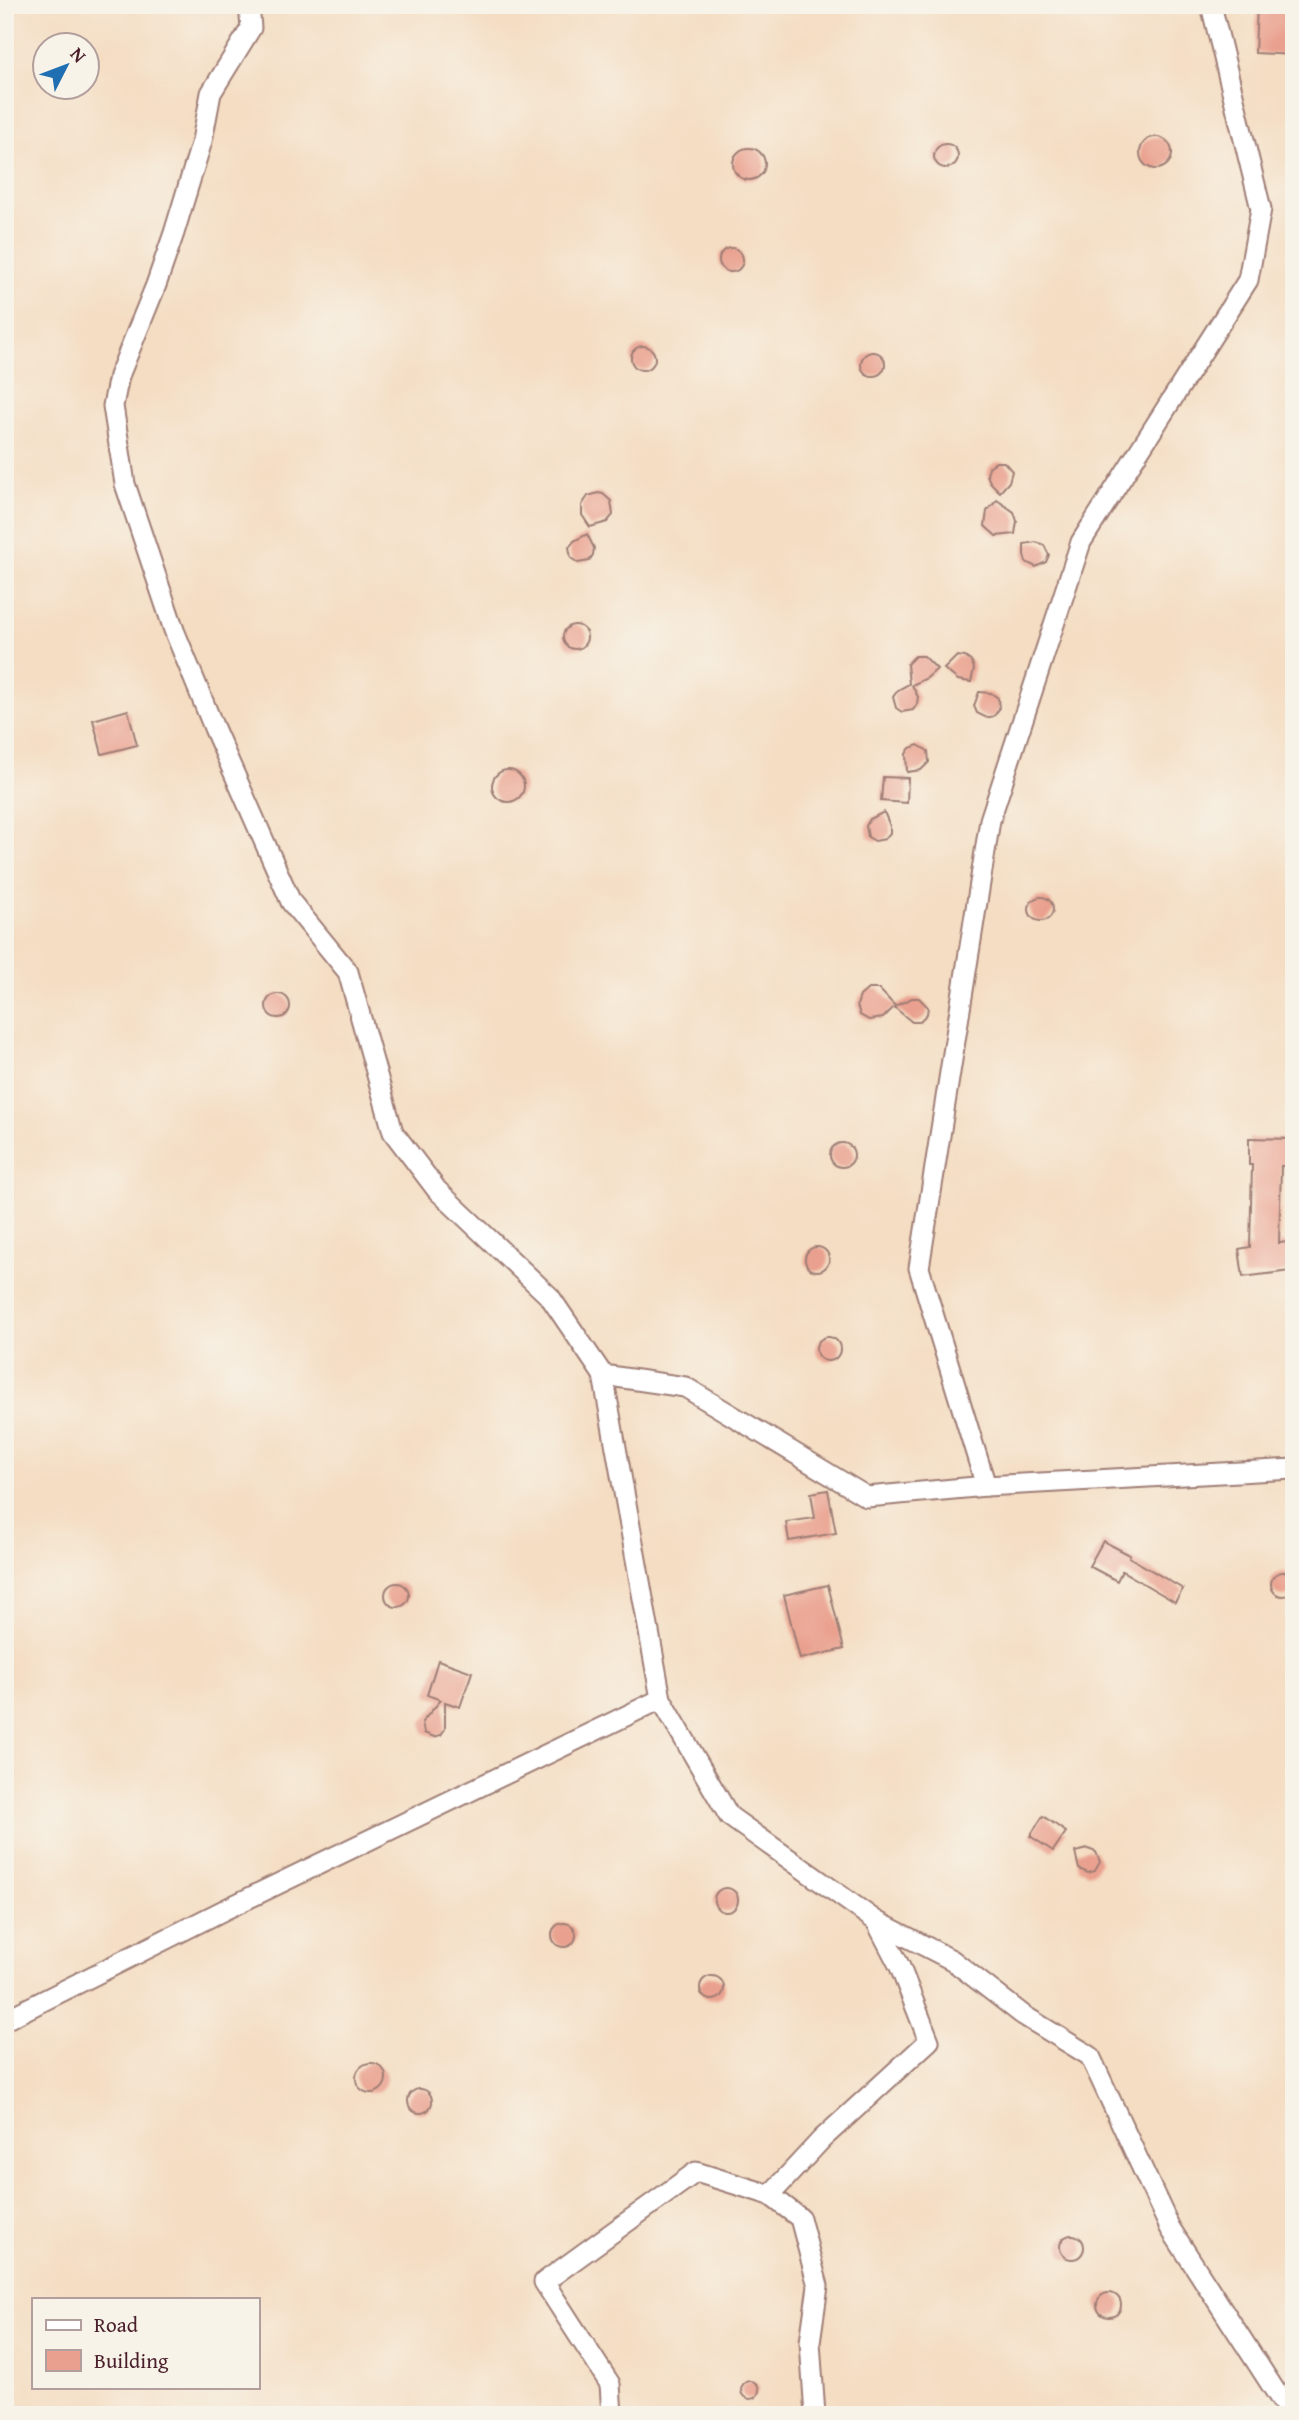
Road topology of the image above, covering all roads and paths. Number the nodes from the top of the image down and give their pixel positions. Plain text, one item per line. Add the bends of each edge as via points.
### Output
1 (249, 5) edge
2 (1211, 5) edge
3 (603, 1375) junction
4 (1294, 1469) edge
5 (986, 1486) junction
6 (661, 1699) junction
7 (876, 1921) junction
8 (5, 2020) edge
9 (770, 2195) junction
10 (1294, 2414) edge
11 (612, 2415) edge
12 (815, 2415) edge

1 - 3 street via 251,28 211,93 202,141 174,233 119,376 113,406 125,484 174,630 291,902 348,972 393,1132 437,1191 550,1297
2 - 5 street via 1261,209 1248,280 1081,542 990,820 919,1268
3 - 5 street via 685,1387 867,1497
3 - 6 street
4 - 5 street
6 - 7 street via 729,1816
6 - 8 street
7 - 9 street via 929,2040 822,2139
7 - 10 street via 952,1960 1023,2015 1090,2056 1170,2228
9 - 11 street via 696,2172 544,2282 610,2384
9 - 12 street via 800,2218 818,2286 810,2342

